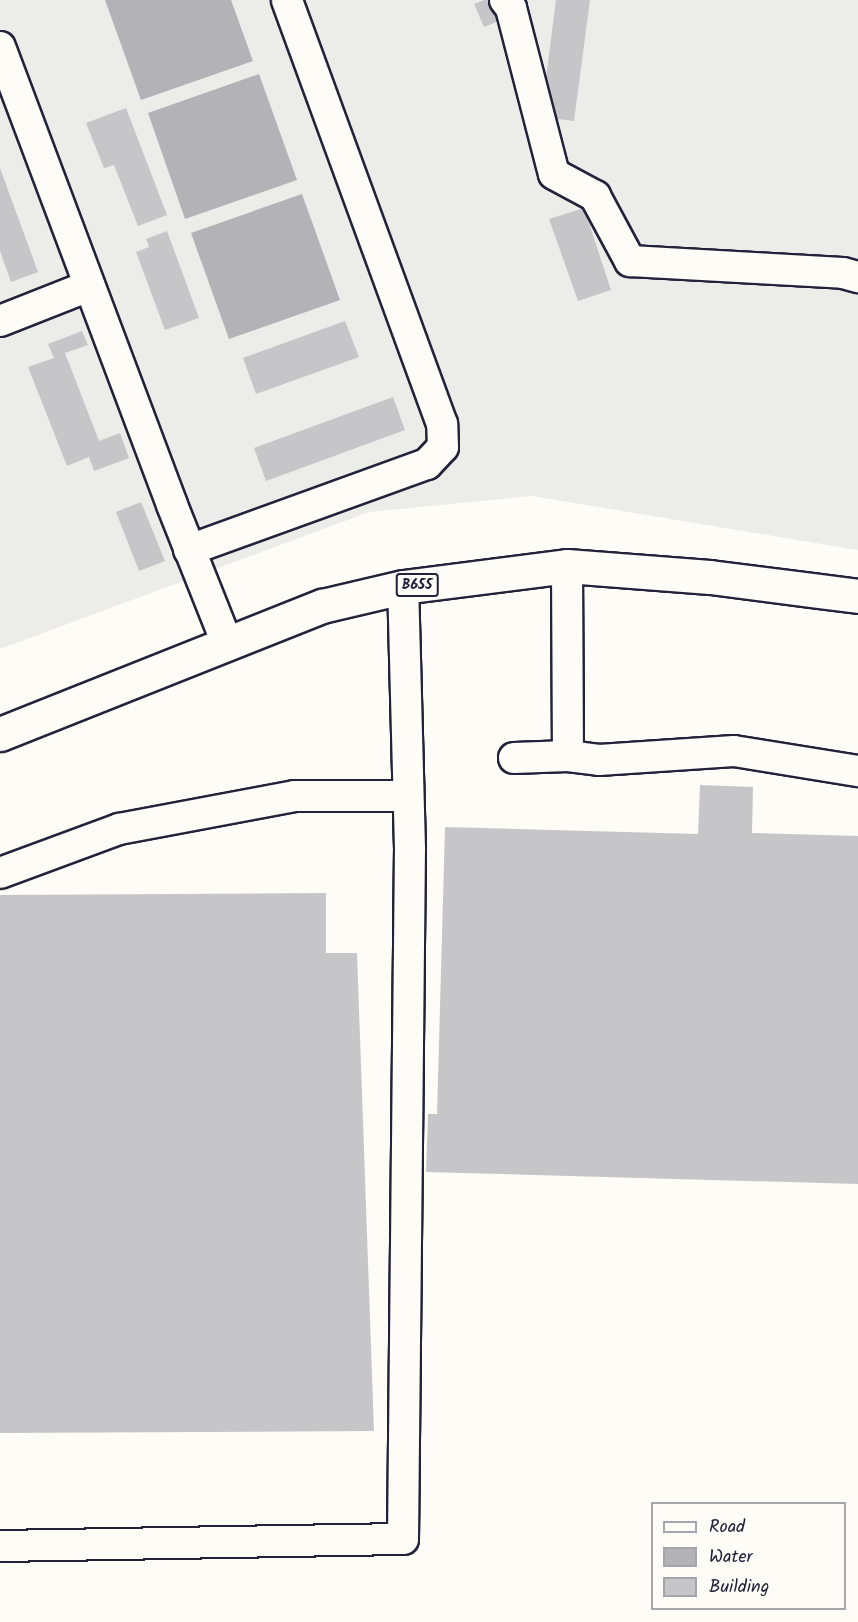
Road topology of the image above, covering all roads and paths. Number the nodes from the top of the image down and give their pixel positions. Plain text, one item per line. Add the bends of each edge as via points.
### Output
1 (287, 0) edge
2 (505, 0) edge
3 (0, 47) edge
4 (858, 277) edge
5 (89, 286) junction
6 (0, 321) edge
7 (189, 550) junction
8 (567, 566) junction
9 (402, 587) junction
10 (858, 596) edge
11 (227, 643) junction
12 (0, 734) edge
13 (568, 756) junction
14 (514, 758) dead end
15 (858, 771) edge
16 (408, 796) junction
17 (0, 873) edge
18 (0, 1546) edge

1 - 7 lane via 442,424 443,447 427,464
2 - 4 lane via 511,8 554,174 595,196 630,261
3 - 5 lane
5 - 6 lane
5 - 7 lane
7 - 11 lane
8 - 9 main road, B655
8 - 10 main road, B655 via 710,577
8 - 13 lane
9 - 11 main road, B655 via 322,606
9 - 16 lane
11 - 12 main road, B655
13 - 14 lane
13 - 15 lane via 599,760 734,751
16 - 17 lane via 295,796 119,829
16 - 18 lane via 403,1539

